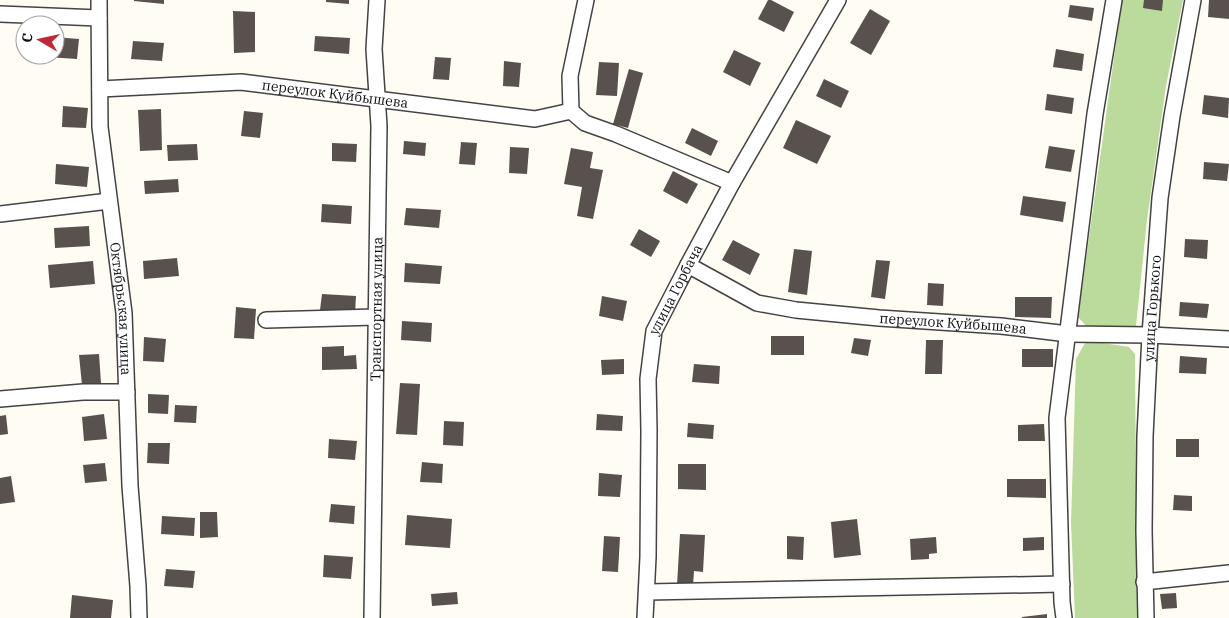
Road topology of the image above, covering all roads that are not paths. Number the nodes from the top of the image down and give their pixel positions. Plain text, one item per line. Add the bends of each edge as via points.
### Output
1 (99, 0) edge
2 (377, 0) edge
3 (586, 0) edge
4 (838, 0) edge
5 (1114, 0) edge
6 (1192, 0) edge
7 (0, 14) edge
8 (99, 18) junction
9 (100, 89) junction
10 (377, 99) junction
11 (571, 111) junction
12 (732, 183) junction
13 (109, 201) junction
14 (0, 214) edge
15 (688, 265) junction
16 (376, 317) junction
17 (266, 320) dead end
18 (1068, 334) junction
19 (1150, 335) junction
20 (1229, 339) edge
21 (127, 392) junction
22 (0, 399) edge
23 (1229, 573) edge
24 (1144, 582) junction
25 (1062, 584) junction
26 (646, 592) junction
27 (139, 618) edge
28 (372, 618) edge
29 (645, 618) edge
30 (1064, 618) edge
31 (1146, 618) edge

1 - 8 street, Октябрьская улица
2 - 10 street, Транспортная улица via 374,48
3 - 11 street via 570,76
4 - 12 street, улица Горбача
5 - 18 street via 1095,114
6 - 19 street, улица Горького via 1160,198
7 - 8 street
8 - 9 street, Октябрьская улица
9 - 10 street, переулок Куйбышева via 241,82
9 - 13 street, Октябрьская улица via 100,127
10 - 11 street, переулок Куйбышева via 535,119
10 - 16 street, Транспортная улица
11 - 12 street via 585,123
12 - 15 street, улица Горбача
13 - 14 street
13 - 21 street, Октябрьская улица via 124,313
15 - 18 street, переулок Куйбышева via 757,303 805,311
15 - 26 street, улица Горбача via 654,331 648,379
16 - 17 street
16 - 28 street, Транспортная улица
18 - 19 street, переулок Куйбышева
18 - 25 street via 1058,418
19 - 20 street, переулок Куйбышева
19 - 24 street, улица Горького via 1145,436
21 - 22 street
21 - 27 street, Октябрьская улица
23 - 24 street
24 - 31 street, улица Горького
25 - 26 street
25 - 30 street
26 - 29 street, улица Горбача

